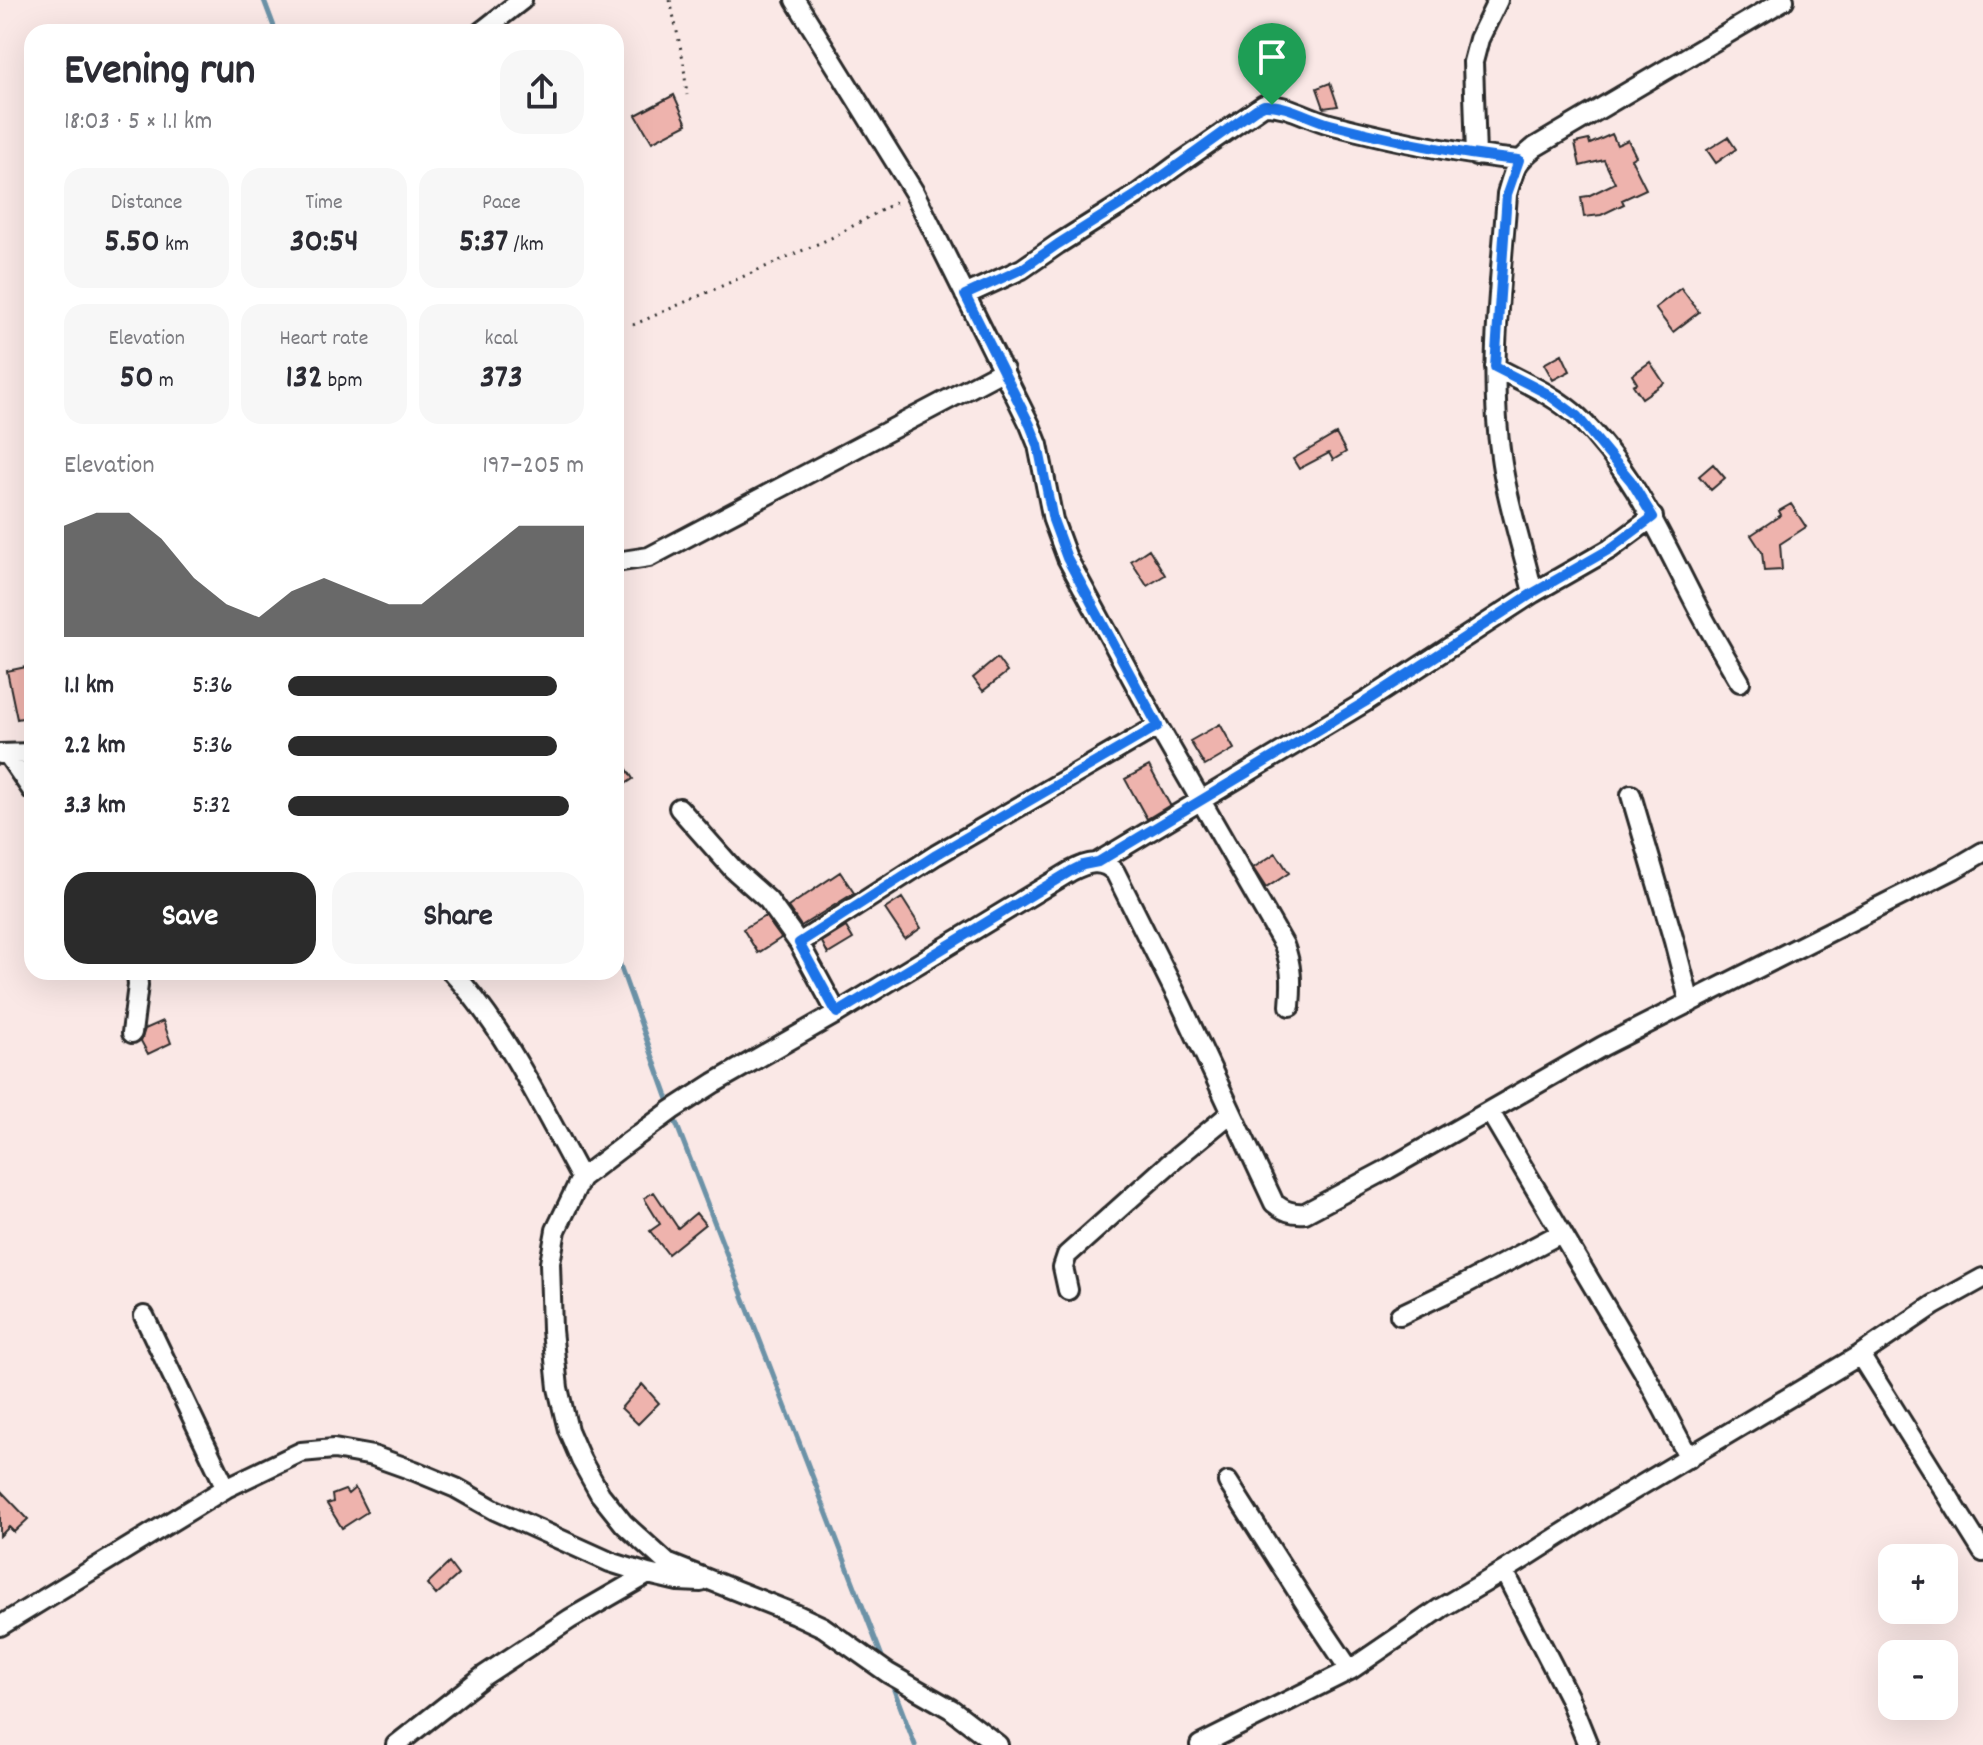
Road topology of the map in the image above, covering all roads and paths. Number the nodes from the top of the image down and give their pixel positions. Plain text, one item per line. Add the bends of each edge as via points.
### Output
1 (522, 0) edge
2 (670, 0) edge
3 (795, 0) edge
4 (1498, 0) edge
5 (1784, 0) edge
6 (491, 24) edge
7 (687, 95) dead end
8 (1476, 156) junction
9 (1519, 160) junction
10 (914, 192) junction
11 (965, 295) junction
12 (633, 325) dead end
13 (1495, 367) junction
14 (1004, 370) junction
15 (1653, 517) junction
16 (624, 561) edge
17 (1533, 593) junction
18 (1740, 682) dead end
19 (1158, 726) junction
20 (24, 753) edge
21 (4, 754) edge
22 (24, 780) edge
23 (1631, 795) dead end
24 (1201, 799) junction
25 (679, 808) dead end
26 (1983, 852) edge
27 (1098, 862) junction
28 (799, 943) junction
29 (138, 980) edge
30 (458, 980) edge
31 (1690, 1003) junction
32 (1290, 1006) dead end
33 (837, 1013) junction
34 (132, 1033) dead end
35 (1490, 1112) junction
36 (1231, 1113) junction
37 (581, 1178) junction
38 (1561, 1233) junction
39 (1983, 1278) edge
40 (1068, 1290) dead end
41 (1400, 1315) dead end
42 (144, 1316) dead end
43 (1860, 1355) junction
44 (1689, 1458) junction
45 (1228, 1482) dead end
46 (226, 1488) junction
47 (1983, 1552) edge
48 (1504, 1571) junction
49 (648, 1574) junction
50 (720, 1584) junction
51 (0, 1626) edge
52 (1350, 1670) junction
53 (396, 1745) edge
54 (998, 1745) edge
55 (1200, 1745) edge
56 (1588, 1745) edge

1 - 6 street
2 - 7 path
3 - 10 street
4 - 8 street via 1473,62
5 - 9 street
8 - 9 street
8 - 11 street via 1398,142 1264,105 1022,269
9 - 13 street via 1507,194
10 - 11 street
10 - 12 path via 831,238
11 - 14 street
13 - 15 street via 1577,416 1631,481
13 - 17 street via 1501,455
14 - 16 street via 649,557
14 - 19 street via 1038,445 1053,520 1067,558
15 - 17 street via 1610,549
15 - 18 street
17 - 24 street via 1365,702
19 - 24 street
19 - 28 street via 936,855
20 - 21 street
21 - 22 street
23 - 31 street
24 - 27 street
24 - 32 street via 1284,945 1292,975
25 - 28 street via 768,900
26 - 31 street
27 - 33 street via 1071,871
27 - 36 street via 1115,872
28 - 33 street
29 - 34 street
30 - 37 street via 490,1020
31 - 35 street
33 - 37 street via 693,1097
35 - 36 street via 1305,1213 1274,1203
35 - 38 street
36 - 40 street via 1067,1255 1063,1267
37 - 50 street via 556,1230 550,1263 558,1388 568,1430 600,1494 624,1524 667,1563
38 - 41 street
38 - 44 street
39 - 43 street
42 - 46 street
43 - 44 street
43 - 47 street
44 - 48 street
45 - 52 street
46 - 49 street via 301,1452 334,1449 373,1456
46 - 51 street
48 - 52 street
48 - 56 street
49 - 50 street
49 - 53 street via 485,1675
50 - 54 street via 823,1627
52 - 55 street

